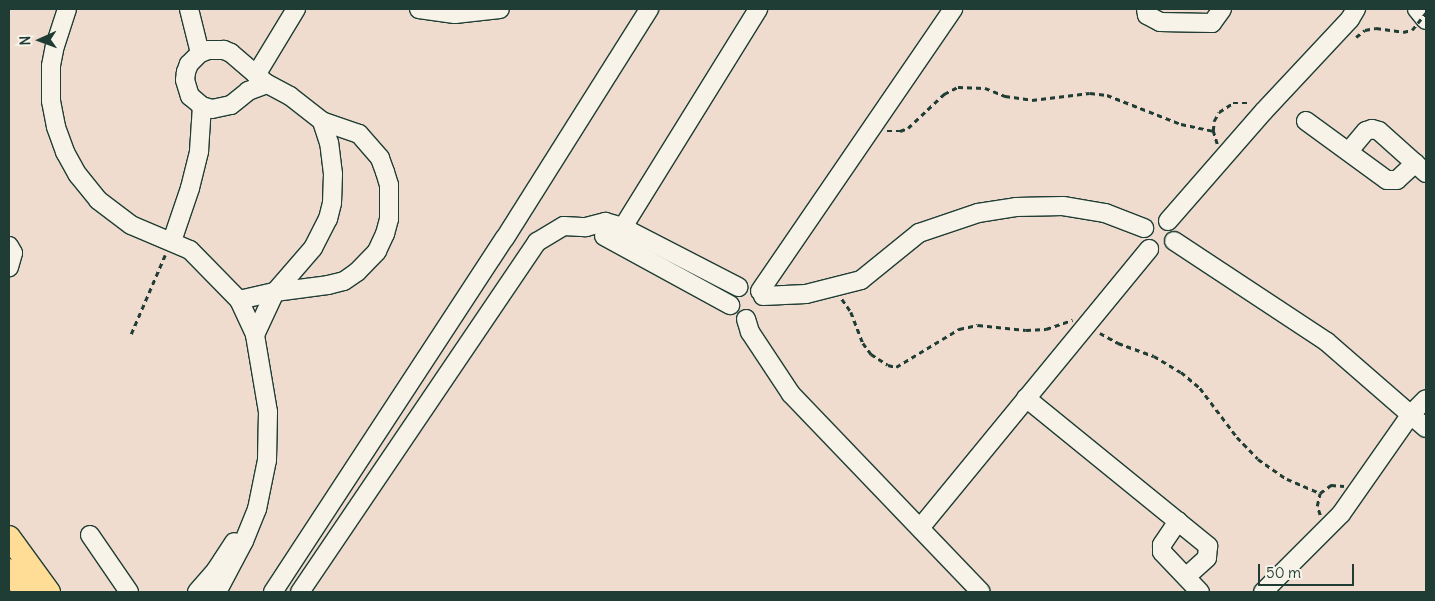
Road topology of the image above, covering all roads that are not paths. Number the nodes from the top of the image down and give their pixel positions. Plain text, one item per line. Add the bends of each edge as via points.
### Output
1 (67, 9) edge
2 (190, 9) edge
3 (296, 9) edge
4 (419, 9) edge
5 (500, 9) edge
6 (649, 9) edge
7 (758, 9) edge
8 (953, 9) edge
9 (1146, 9) edge
10 (1222, 9) edge
11 (1356, 9) edge
12 (1417, 9) edge
13 (1419, 25) edge
14 (200, 53) junction
15 (262, 79) junction
16 (202, 106) junction
17 (322, 121) junction
18 (1306, 121) dead end
19 (1349, 151) junction
20 (1421, 168) edge
21 (1168, 221) junction
22 (1144, 228) junction
23 (618, 233) junction
24 (172, 241) junction
25 (1174, 242) junction
26 (9, 246) edge
27 (1149, 249) junction
28 (9, 267) edge
29 (738, 287) junction
30 (275, 292) junction
31 (761, 294) junction
32 (239, 300) junction
33 (730, 305) junction
34 (746, 319) junction
35 (255, 334) junction
36 (1026, 398) junction
37 (1426, 398) edge
38 (1411, 414) junction
39 (1426, 428) edge
40 (257, 508) junction
41 (1178, 521) junction
42 (920, 528) junction
43 (90, 535) dead end
44 (9, 536) edge
45 (9, 570) edge
46 (1186, 577) junction
47 (25, 592) edge
48 (49, 592) edge
49 (129, 592) edge
50 (197, 592) edge
51 (218, 592) edge
52 (273, 592) edge
53 (300, 592) edge
54 (981, 592) edge
55 (1200, 592) edge
56 (1263, 592) edge

1 - 24 street via 51,66 51,101 65,152 98,200 131,225
2 - 14 street
3 - 15 street
4 - 5 street via 455,14
6 - 52 street via 500,247
7 - 23 street
8 - 31 street
9 - 10 street via 1146,15 1160,22 1212,23
11 - 21 street
12 - 13 street
14 - 15 street via 224,50
14 - 16 street via 189,64 185,80 190,96
15 - 16 street via 231,105 222,109
15 - 17 street
16 - 24 street via 199,151
17 - 30 street via 333,174 328,219 313,248
17 - 30 street via 360,134 380,158 389,185 385,234 377,251 357,272 344,280 296,291
18 - 19 street
19 - 20 street via 1393,182
19 - 20 street via 1366,131 1372,129 1379,131
21 - 22 street via 1152,220
21 - 25 street via 1175,230
22 - 27 street via 1142,240
22 - 31 street via 1105,213 1063,206 1016,207 978,213 919,232 861,280 806,294
23 - 29 street
23 - 33 street
23 - 53 street via 605,222 586,227 564,226 537,242
24 - 32 street via 190,250
25 - 27 street via 1164,252
25 - 38 street via 1326,342
26 - 28 street via 13,254
27 - 36 street
29 - 31 street via 750,285
29 - 33 street
30 - 32 street
30 - 35 street
31 - 34 street via 764,303 758,315
32 - 35 street
33 - 34 street via 736,315
34 - 42 street via 750,332 791,394
35 - 40 street via 268,412 267,460
36 - 41 street
36 - 42 street
37 - 38 street
38 - 39 street
38 - 56 street via 1330,524
40 - 50 street via 216,570
40 - 51 street
41 - 46 street via 1161,550
41 - 46 street via 1208,546 1209,552 1207,558
42 - 54 street
43 - 49 street
44 - 48 main road
45 - 47 main road
46 - 55 street

